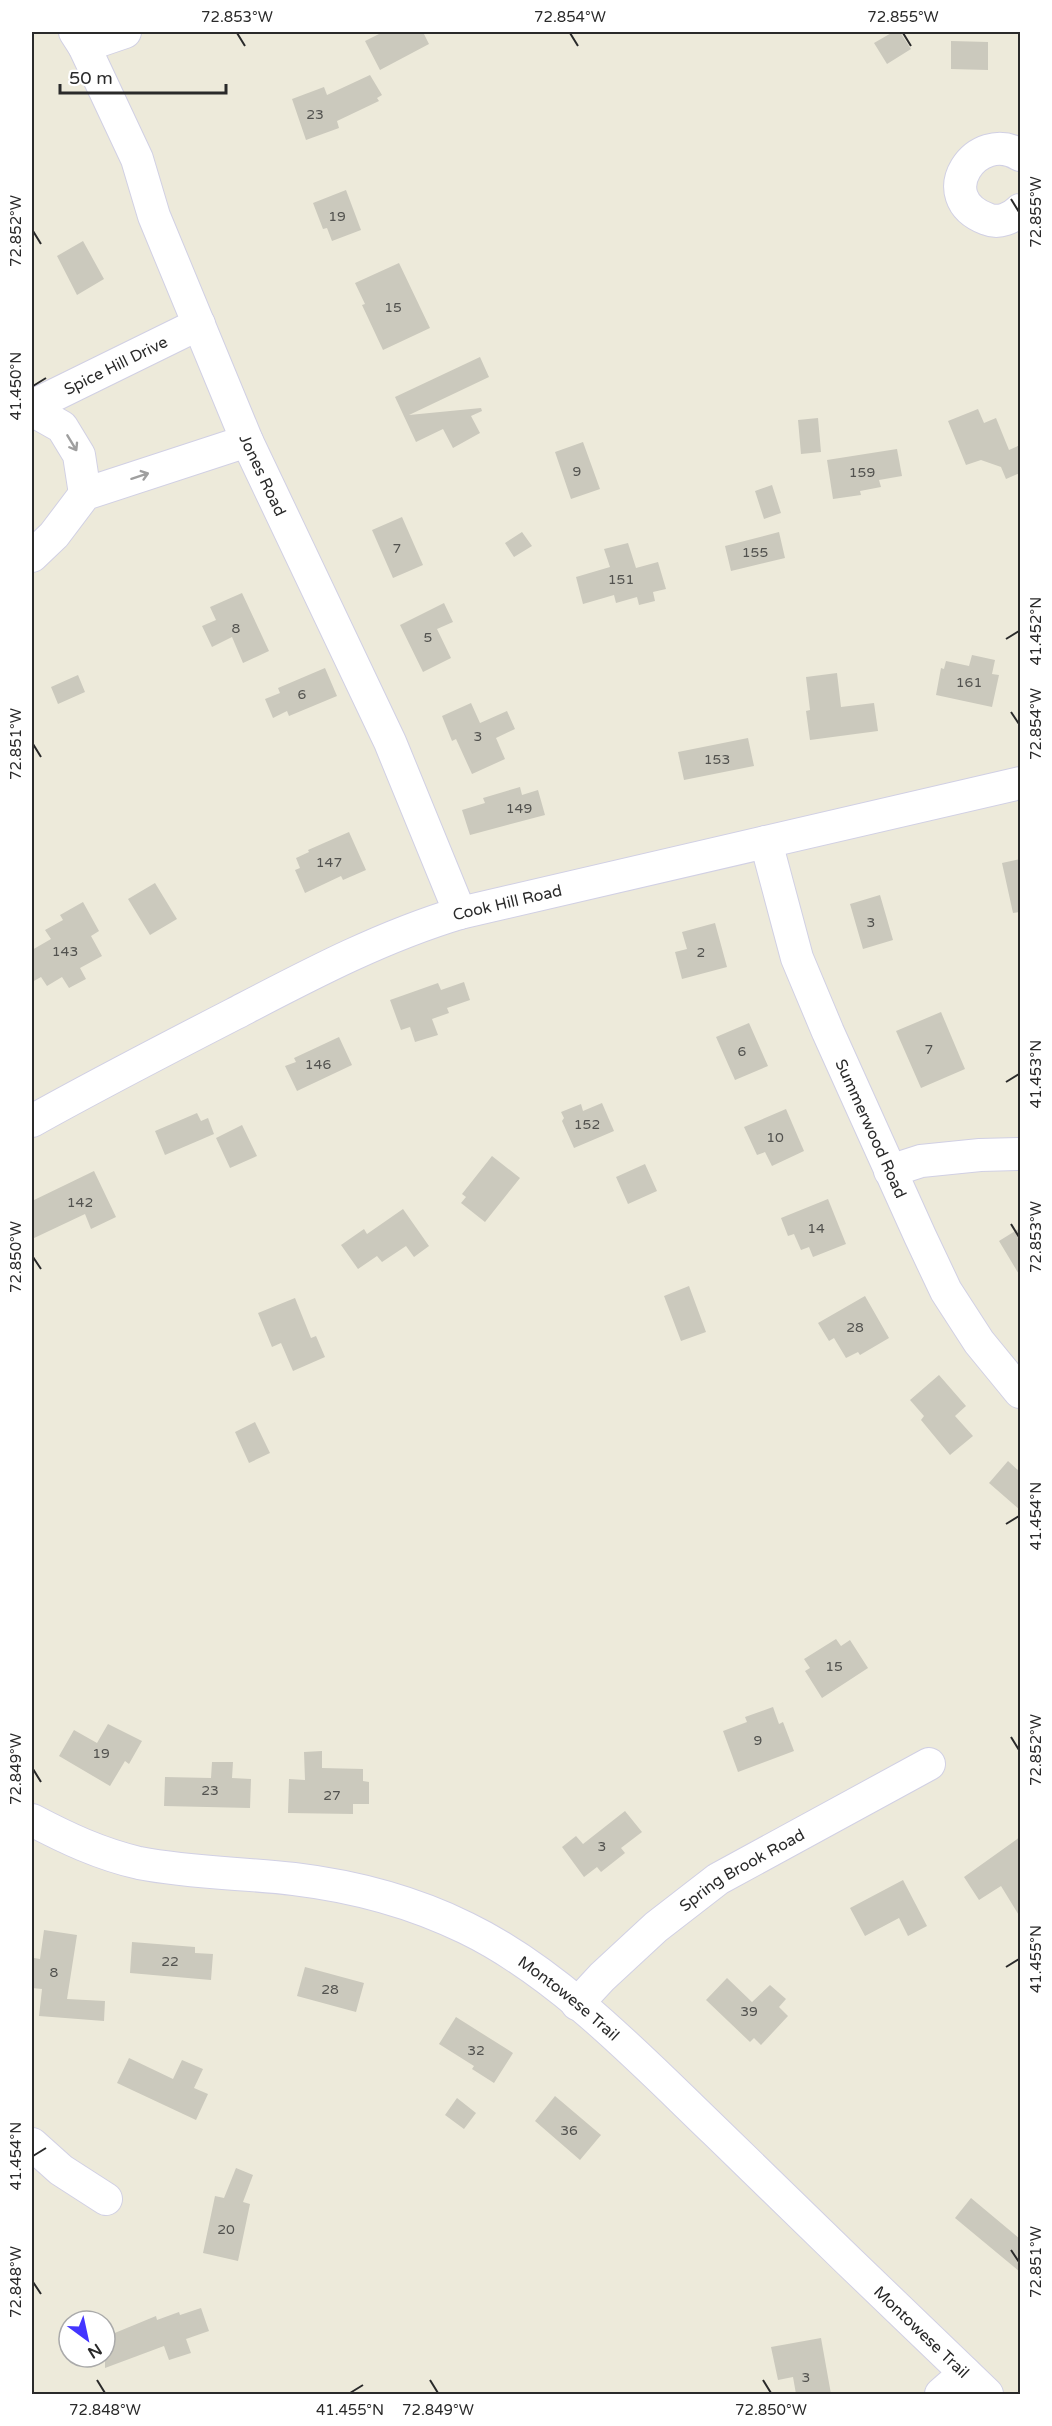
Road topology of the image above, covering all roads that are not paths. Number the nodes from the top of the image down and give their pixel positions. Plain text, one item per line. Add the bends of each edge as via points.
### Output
1 (125, 32) edge
2 (80, 39) edge
3 (1020, 155) edge
4 (1020, 210) edge
5 (199, 324) junction
6 (32, 408) edge
7 (247, 441) junction
8 (85, 494) junction
9 (32, 555) edge
10 (1020, 783) edge
11 (766, 842) junction
12 (460, 913) junction
13 (32, 1121) edge
14 (1020, 1154) edge
15 (890, 1171) junction
16 (1020, 1392) edge
17 (929, 1764) dead end
18 (32, 1820) edge
19 (577, 2004) junction
20 (32, 2144) edge
21 (106, 2199) dead end
22 (964, 2373) junction
23 (941, 2394) edge
24 (987, 2394) edge

1 - 2 street
2 - 5 street, Jones Road via 137,159 154,216
3 - 4 street via 1005,148 986,150 965,166 959,184 962,200 972,213 993,221 1012,217
5 - 6 street, Spice Hill Drive
5 - 7 street, Jones Road
6 -> 8 street, Spice Hill Drive via 62,427 79,455
8 -> 7 street
7 - 12 street, Jones Road via 390,742
8 - 9 street via 54,535
10 - 11 street, Cook Hill Road
11 - 12 street, Cook Hill Road
11 - 15 street, Summerwood Road via 797,958
12 - 13 street, Cook Hill Road via 426,923 335,962
14 - 15 street via 921,1161
15 - 16 street, Summerwood Road via 946,1292 979,1342
17 - 19 street, Spring Brook Road via 718,1880 656,1928
18 - 19 street, Montowese Trail via 81,1845 135,1862 178,1870 297,1879 392,1899 466,1928 517,1957
19 - 22 street, Montowese Trail via 640,2059
20 - 21 street via 61,2170
22 - 23 street
22 - 24 street, Montowese Trail

